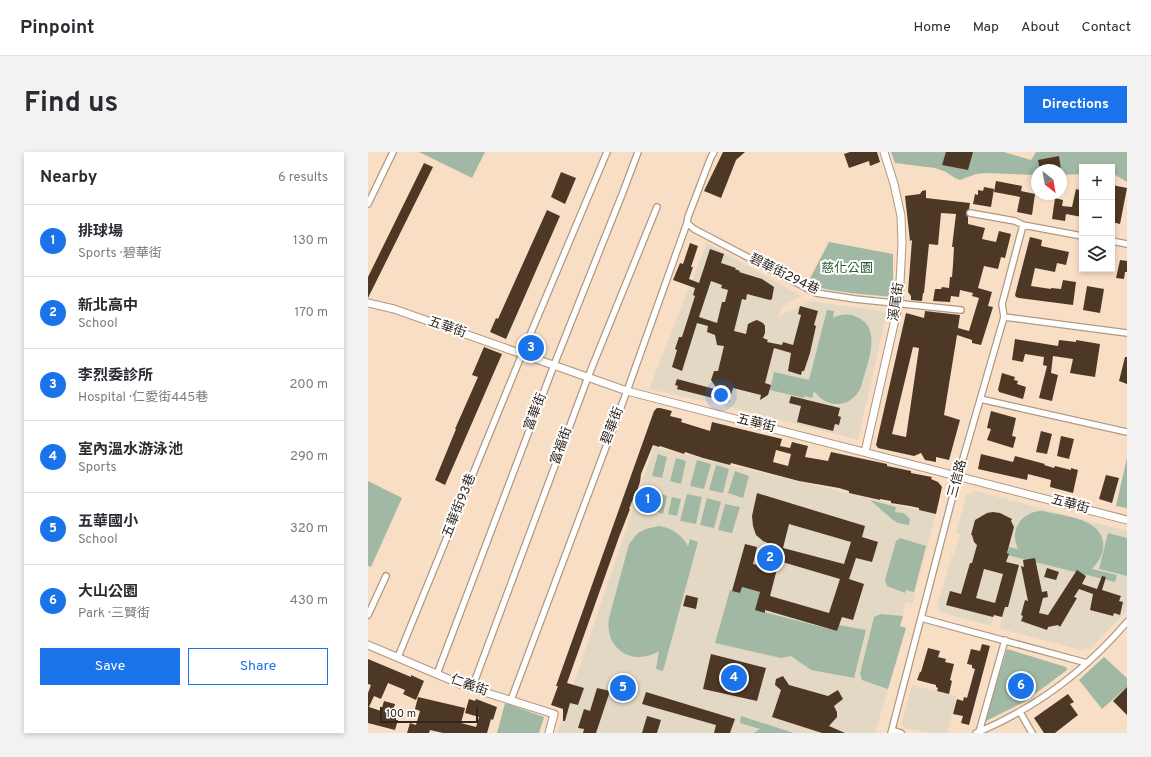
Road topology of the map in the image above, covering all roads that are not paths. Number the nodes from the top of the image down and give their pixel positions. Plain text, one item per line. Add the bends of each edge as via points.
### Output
1 (393, 152) edge
2 (607, 152) edge
3 (638, 152) edge
4 (714, 152) edge
5 (884, 152) edge
6 (368, 204) edge
7 (658, 207) dead end
8 (970, 213) dead end
9 (688, 223) junction
10 (1023, 225) junction
11 (1079, 235) edge
12 (1115, 242) edge
13 (1127, 244) edge
14 (899, 302) junction
15 (368, 303) edge
16 (961, 310) dead end
17 (1004, 317) junction
18 (1127, 333) edge
19 (522, 354) junction
20 (554, 365) junction
21 (588, 377) junction
22 (627, 391) junction
23 (980, 399) junction
24 (1127, 432) edge
25 (865, 452) junction
26 (958, 476) junction
27 (1127, 520) edge
28 (386, 576) dead end
29 (368, 615) edge
30 (921, 618) junction
31 (1127, 622) edge
32 (1005, 640) junction
33 (368, 645) edge
34 (398, 657) junction
35 (1087, 663) junction
36 (437, 674) junction
37 (472, 688) junction
38 (511, 700) junction
39 (1020, 712) junction
40 (892, 732) edge
41 (978, 732) edge
42 (549, 733) edge
43 (901, 733) edge
44 (1032, 733) edge

1 - 6 street
2 - 19 street, 五華街93巷
3 - 20 street, 富華街
4 - 9 street, 碧華街 via 688,217
5 - 14 street, 溪尾街 via 901,216
7 - 21 street, 富福街
8 - 10 street via 1015,221
9 - 14 street, 碧華街294巷 via 694,229 816,293
9 - 22 street, 碧華街
10 - 11 street
10 - 17 street, 三信路 via 1002,304
12 - 13 street
14 - 16 street, 碧華街294巷
14 - 25 street, 溪尾街
15 - 19 street, 五華街 via 394,309
17 - 18 street
17 - 23 street, 三信路
19 - 20 street, 五華街
19 - 34 street, 五華街93巷
20 - 21 street, 五華街
20 - 36 street, 富華街
21 - 22 street, 五華街
21 - 37 street, 富福街
22 - 25 street, 五華街
22 - 38 street, 碧華街
23 - 24 street
23 - 26 street, 三信路
25 - 26 street, 五華街
26 - 27 street, 五華街
26 - 30 street, 三信路
28 - 29 street
30 - 32 street
30 - 40 street, 三信路
31 - 35 street
32 - 35 street
32 - 41 street
33 - 34 street, 仁義街
34 - 36 street, 仁義街
35 - 39 street via 1051,693
36 - 37 street, 仁義街
37 - 38 street, 仁義街
38 - 42 street, 仁義街 via 554,714
39 - 41 street
39 - 44 street
40 - 43 street

